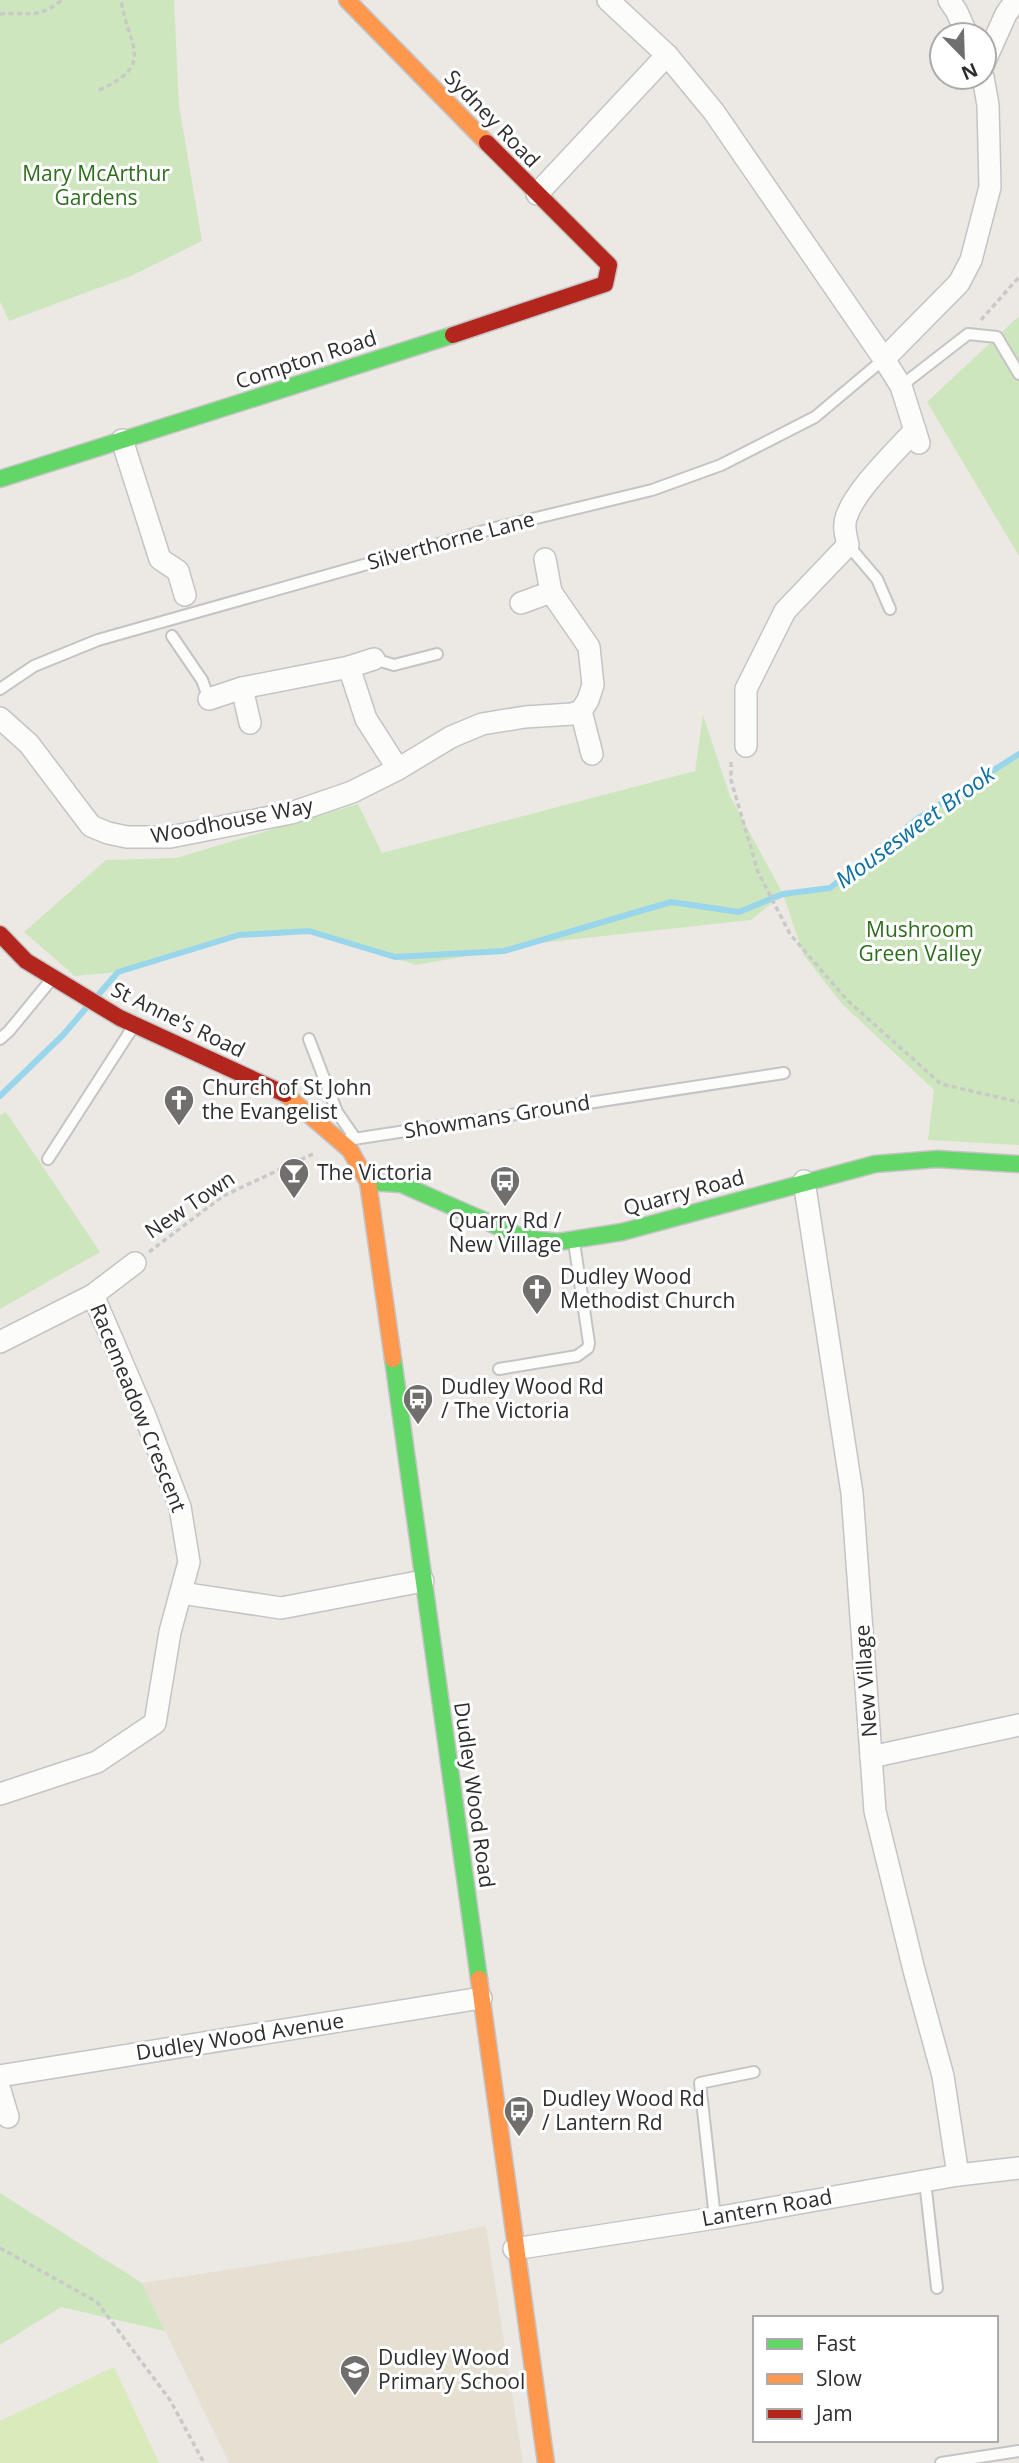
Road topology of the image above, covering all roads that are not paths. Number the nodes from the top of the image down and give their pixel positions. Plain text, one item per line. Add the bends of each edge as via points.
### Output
1 (347, 0) edge
2 (608, 0) edge
3 (949, 0) edge
4 (1016, 0) edge
5 (961, 21) edge
6 (998, 32) edge
7 (667, 55) junction
8 (986, 91) edge
9 (537, 194) junction
10 (609, 265) joint
11 (884, 359) junction
12 (1019, 374) edge
13 (901, 386) junction
14 (122, 440) junction
15 (0, 479) edge
16 (848, 545) junction
17 (545, 559) dead end
18 (551, 592) junction
19 (185, 595) dead end
20 (520, 603) dead end
21 (890, 608) dead end
22 (172, 636) dead end
23 (437, 654) dead end
24 (374, 659) joint
25 (349, 667) junction
26 (242, 688) junction
27 (0, 689) edge
28 (209, 699) joint
29 (581, 710) junction
30 (0, 718) edge
31 (250, 723) dead end
32 (746, 746) dead end
33 (592, 754) dead end
34 (398, 769) junction
35 (0, 934) edge
36 (58, 981) junction
37 (127, 1021) junction
38 (0, 1039) edge
39 (309, 1039) dead end
40 (784, 1073) dead end
41 (348, 1140) junction
42 (48, 1159) dead end
43 (1019, 1164) edge
44 (804, 1181) junction
45 (368, 1182) junction
46 (573, 1241) junction
47 (135, 1263) road end
48 (93, 1295) junction
49 (0, 1342) edge
50 (499, 1369) dead end
51 (423, 1581) junction
52 (181, 1593) junction
53 (1019, 1725) edge
54 (871, 1756) junction
55 (0, 1794) edge
56 (481, 1998) junction
57 (754, 2071) dead end
58 (0, 2076) edge
59 (0, 2090) edge
60 (8, 2117) dead end
61 (1019, 2168) edge
62 (958, 2175) junction
63 (925, 2181) junction
64 (715, 2218) junction
65 (514, 2249) junction
66 (937, 2288) dead end
67 (1019, 2451) edge
68 (546, 2463) edge
69 (942, 2463) edge

1 - 9 street, Sydney Road
2 - 7 street
3 - 5 street
4 - 6 street
7 - 9 street
7 - 11 street via 713,112
8 - 11 street via 991,176 971,260 959,283
9 - 10 street, Sydney Road
10 - 14 street, Compton Road via 605,284
11 - 13 street
11 - 27 lane, Silverthorne Lane via 815,417 721,465 652,490 491,529 98,640 34,666
12 - 13 lane via 997,337 968,334
13 - 16 street via 917,436 854,501 844,527
14 - 15 street, Compton Road
14 - 19 street via 160,559 178,570
16 - 21 lane via 877,579
16 - 32 street via 785,611 746,689
17 - 18 street
18 - 20 street
18 - 29 street via 589,647 593,685
22 - 28 lane via 202,680
23 - 24 lane via 394,665
24 - 25 street
25 - 26 street
25 - 34 street via 366,719
26 - 28 street
26 - 31 street
29 - 33 street
29 - 34 street, Woodhouse Way via 482,724
30 - 34 street, Woodhouse Way via 29,744 91,826 127,838 170,837 291,813 352,792
35 - 36 street, St Anne's Road via 26,961
36 - 37 street, St Anne's Road
36 - 38 lane
37 - 41 street, St Anne's Road via 281,1091
37 - 42 lane
39 - 41 lane
40 - 41 lane, Showmans Ground
41 - 45 street, Dudley Wood Road
43 - 44 street, Quarry Road via 937,1159 875,1164
44 - 46 street, Quarry Road via 622,1232
44 - 54 street, New Village via 852,1493
45 - 46 street, Quarry Road via 401,1184 524,1238
45 - 51 street, Dudley Wood Road
46 - 50 lane via 588,1349 577,1356
47 - 48 street, Racemeadow Crescent
48 - 49 street, Racemeadow Crescent
48 - 52 street, Racemeadow Crescent via 180,1507 189,1562
51 - 52 street via 281,1608
51 - 56 street, Dudley Wood Road
52 - 55 street, Racemeadow Crescent via 155,1723 97,1762
53 - 54 street
54 - 62 street, New Village via 875,1811 943,2076
56 - 58 street, Dudley Wood Avenue
56 - 65 street, Dudley Wood Road
57 - 64 lane via 700,2083
59 - 60 street
61 - 62 street, Lantern Road
62 - 63 street, Lantern Road
63 - 64 street, Lantern Road
63 - 66 lane
64 - 65 street, Lantern Road
65 - 68 street, Dudley Wood Road
67 - 69 lane

